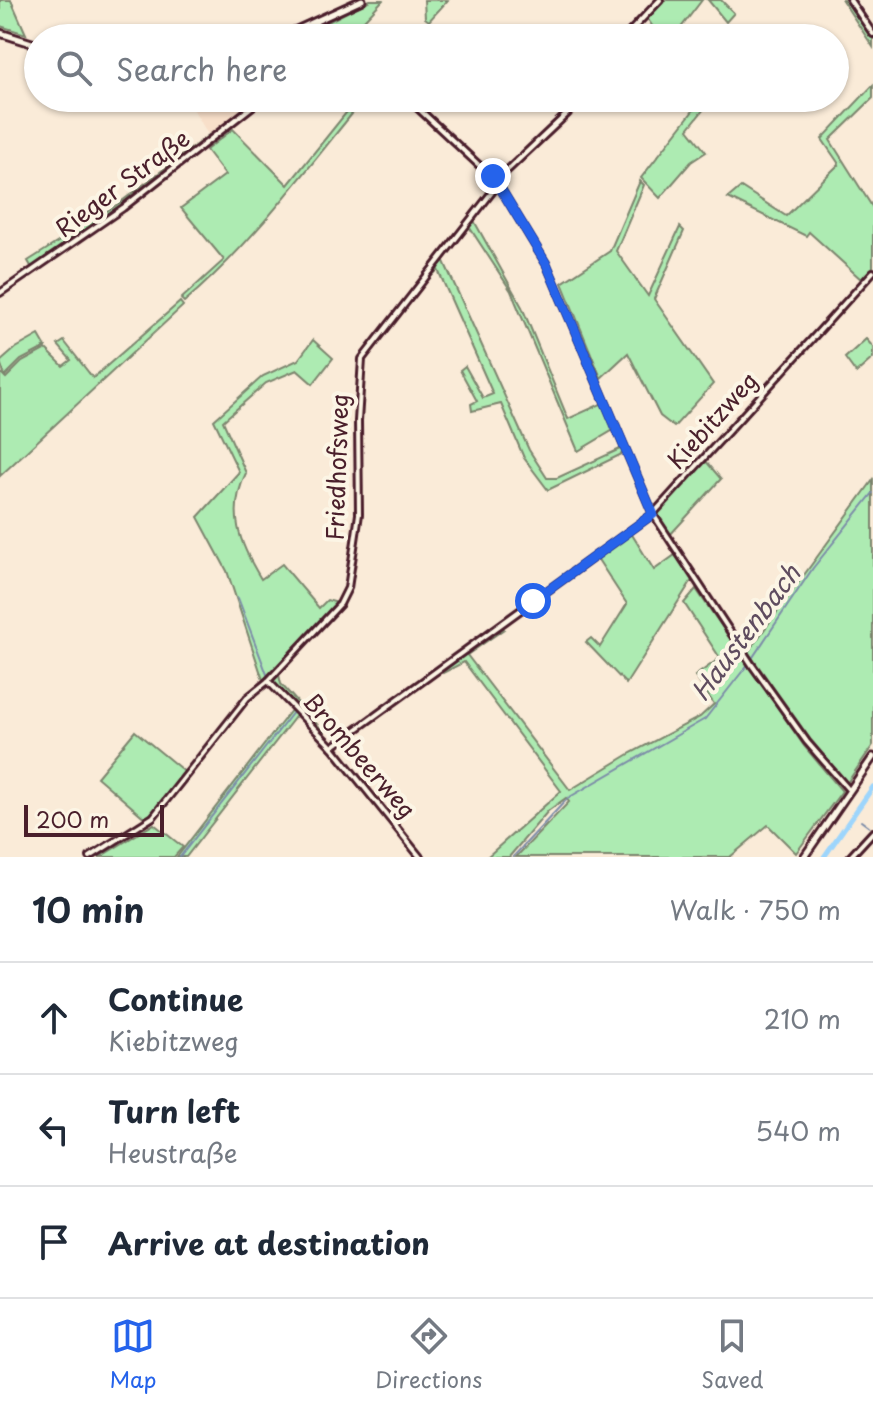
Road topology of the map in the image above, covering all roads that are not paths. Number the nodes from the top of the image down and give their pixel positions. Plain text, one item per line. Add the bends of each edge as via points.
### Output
1 (362, 0) edge
2 (660, 0) edge
3 (850, 0) edge
4 (316, 24) edge
5 (637, 24) edge
6 (0, 33) edge
7 (873, 34) edge
8 (24, 41) edge
9 (245, 112) edge
10 (422, 112) edge
11 (569, 112) edge
12 (496, 181) junction
13 (873, 272) edge
14 (0, 293) edge
15 (653, 514) junction
16 (268, 681) junction
17 (332, 747) junction
18 (873, 757) edge
19 (849, 790) junction
20 (873, 832) edge
21 (90, 857) edge
22 (420, 857) edge
23 (804, 857) edge
24 (850, 857) edge

1 - 4 main road
2 - 5 street
3 - 7 street
6 - 8 main road
9 - 14 street, Rieger Straße via 123,208
10 - 12 street
11 - 12 street, Friedhofsweg
12 - 15 street via 547,265
12 - 16 street, Friedhofsweg via 362,359 359,514 348,588 340,604
13 - 15 street, Kiebitzweg
15 - 17 street, Kiebitzweg
15 - 19 street via 745,656
16 - 17 street, Brombeerweg
16 - 21 street, Friedhofsweg via 247,698 153,817
17 - 22 street, Brombeerweg
18 - 19 main road
19 - 23 main road
20 - 24 street

